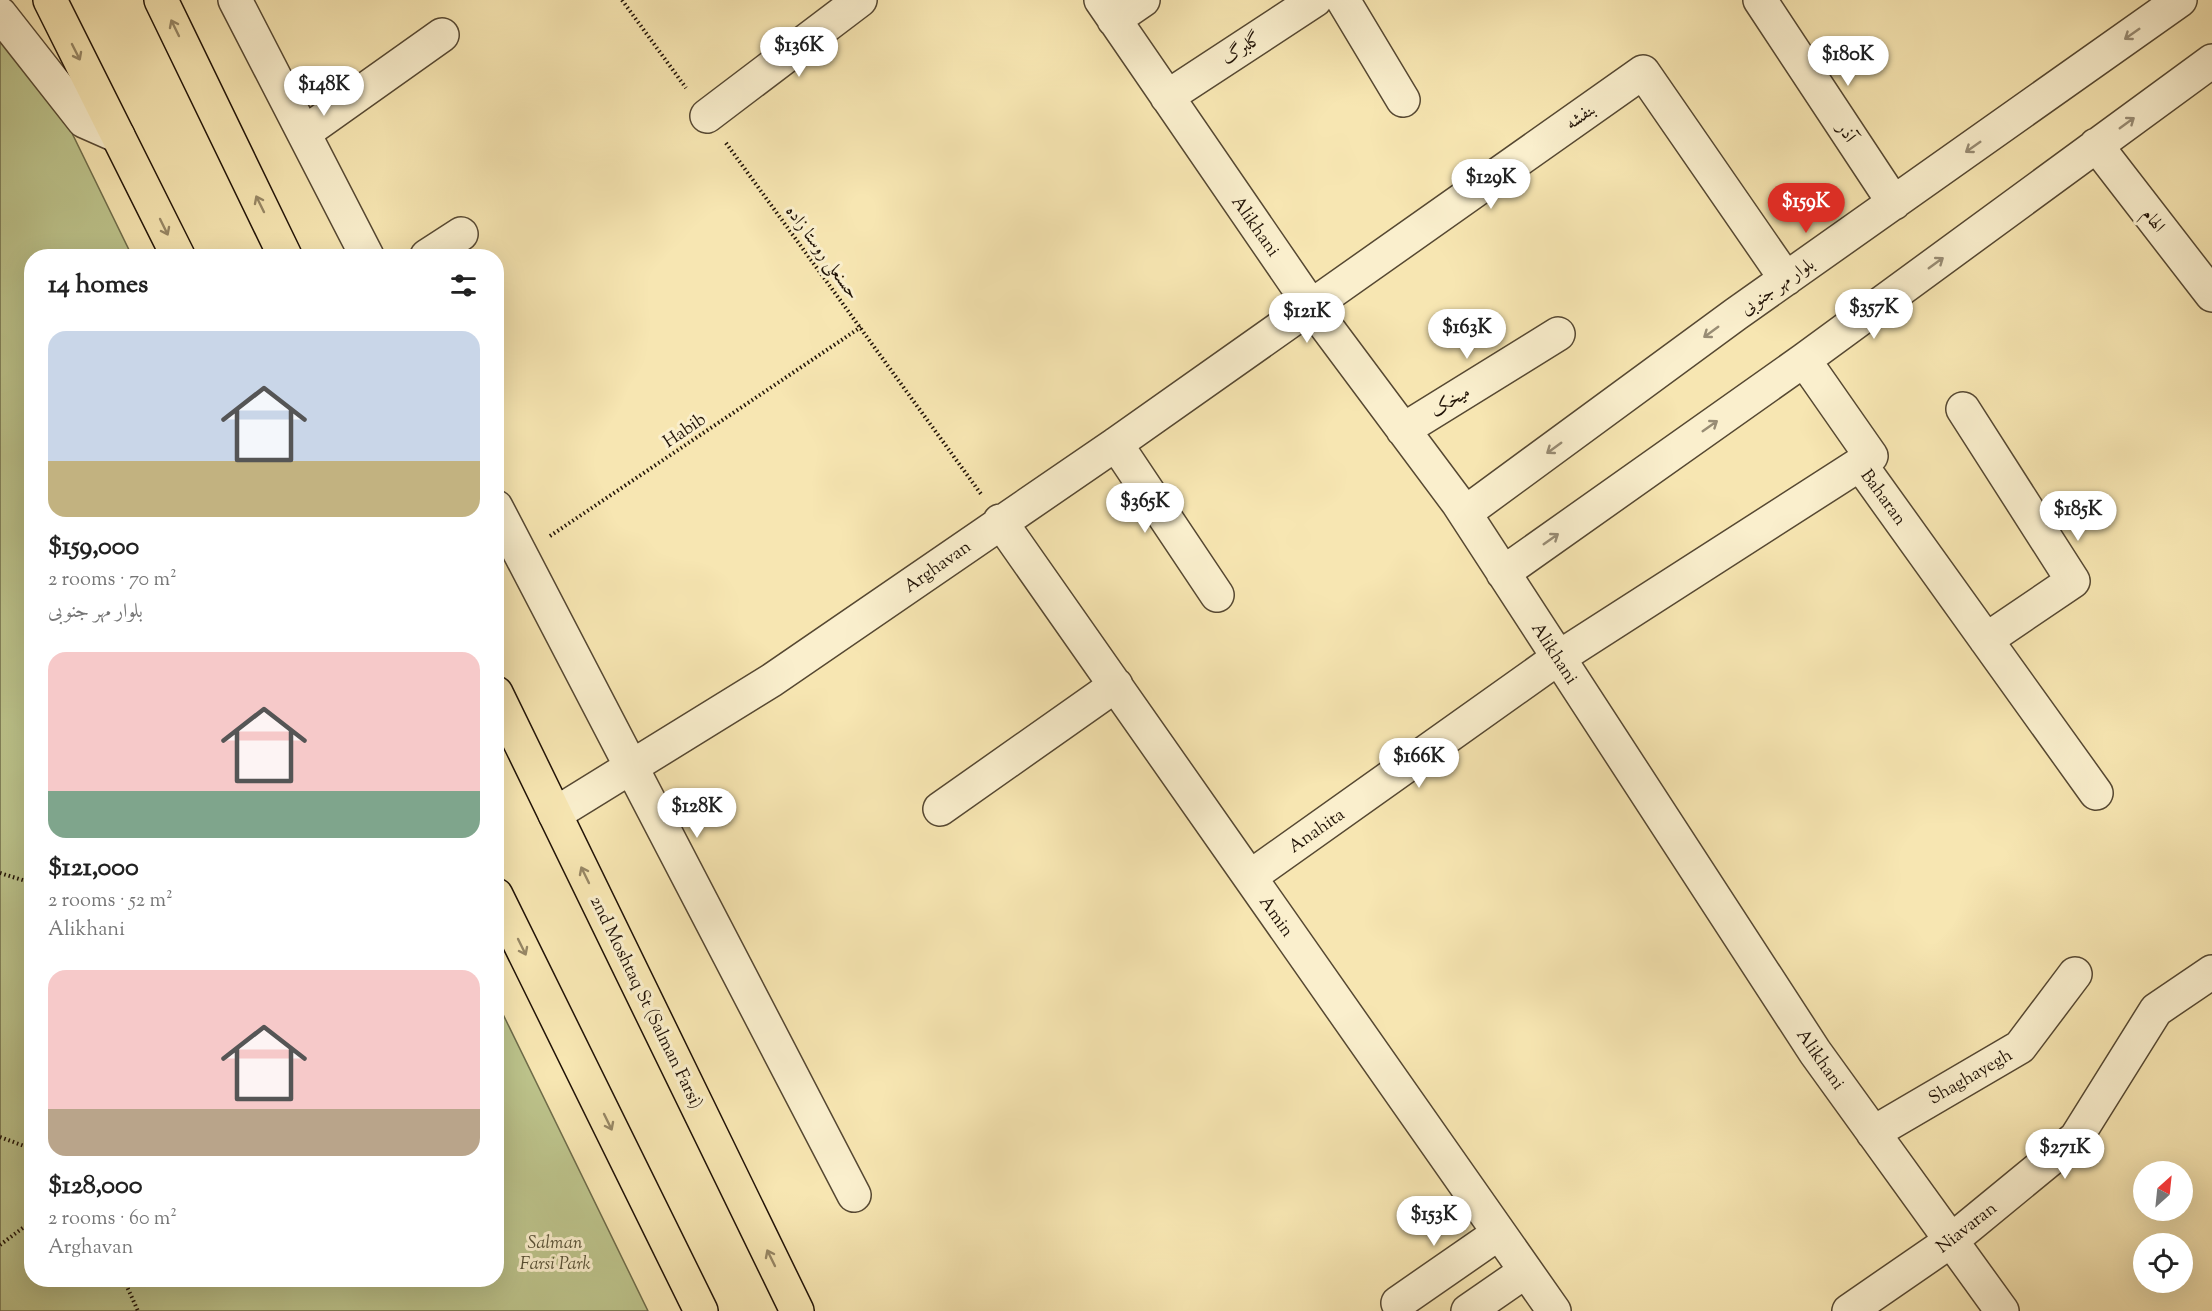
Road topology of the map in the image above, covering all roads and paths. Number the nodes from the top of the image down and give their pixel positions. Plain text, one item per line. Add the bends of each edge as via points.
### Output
1 (50, 0) edge
2 (161, 0) edge
3 (235, 0) edge
4 (622, 0) edge
5 (860, 0) edge
6 (1143, 0) edge
7 (1315, 0) edge
8 (1343, 0) edge
9 (1760, 0) edge
10 (2175, 2) edge
11 (1107, 10) edge
12 (0, 14) edge
13 (442, 35) dead end
14 (2212, 61) edge
15 (1167, 97) junction
16 (1403, 100) dead end
17 (707, 116) junction
18 (304, 133) junction
19 (118, 136) junction
20 (2096, 145) junction
21 (1894, 203) junction
22 (461, 234) dead end
23 (174, 249) edge
24 (282, 249) edge
25 (363, 249) edge
26 (438, 249) edge
27 (1786, 279) junction
28 (2212, 295) edge
29 (1311, 306) junction
30 (861, 327) junction
31 (1558, 334) dead end
32 (1804, 360) junction
33 (1963, 409) dead end
34 (1403, 430) junction
35 (1116, 444) junction
36 (1860, 464) junction
37 (1465, 513) junction
38 (1000, 521) junction
39 (504, 522) edge
40 (522, 556) junction
41 (1503, 573) junction
42 (1217, 595) dead end
43 (1986, 640) junction
44 (1558, 658) junction
45 (1116, 685) junction
46 (504, 709) edge
47 (631, 767) junction
48 (2096, 793) dead end
49 (940, 809) dead end
50 (555, 814) junction
51 (0, 873) edge
52 (1250, 877) junction
53 (24, 880) edge
54 (504, 911) edge
55 (2212, 972) edge
56 (2075, 974) dead end
57 (1873, 1133) junction
58 (0, 1137) edge
59 (24, 1146) edge
60 (854, 1195) dead end
61 (24, 1227) edge
62 (1499, 1233) junction
63 (1952, 1240) junction
64 (0, 1245) edge
65 (1526, 1271) junction
66 (127, 1287) edge
67 (1398, 1303) dead end
68 (138, 1311) edge
69 (701, 1311) edge
70 (797, 1311) edge
71 (1468, 1311) edge
72 (1554, 1311) edge
73 (1849, 1311) edge
74 (2002, 1311) edge

1 -> 19 main road
24 -> 2 main road
3 - 18 street
4 - 17 path, حسنعلی روستا زاده
5 - 17 street
6 - 11 street
7 - 15 street, گلبرگ
8 - 16 street
9 - 21 street, آذر
10 -> 21 street, بلوار مهر جنوبی
11 - 15 street, Alikhani
12 - 19 street via 84,121
13 - 18 street
20 -> 14 street
15 - 29 street, Alikhani
17 - 30 path, حسنعلی روستا زاده
18 - 25 street
19 -> 23 main road
20 - 28 street, الهام
32 -> 20 street
21 - 27 street, بلوار مهر جنوبی
22 - 26 street
27 - 29 street, بنفشه via 1643,72
27 -> 37 street, بلوار مهر جنوبی
29 - 34 street, Alikhani
29 - 35 street, Arghavan
30 - 38 path, حسنعلی روستا زاده
30 - 40 path, Habib
31 - 34 street, میخک
32 - 36 street via 1871,456
41 -> 32 street
33 - 43 street via 2073,581
34 - 37 street, Alikhani
35 - 38 street, Arghavan
35 - 42 street
36 - 43 street, Baharan
36 - 44 street, Baharan
37 - 41 street, Alikhani
38 - 45 street, Amin
38 - 47 street, Arghavan via 772,680
39 - 40 street
40 - 47 street
41 - 44 street, Alikhani
43 - 48 street, Baharan
44 - 52 street, Anahita
44 - 57 street, Alikhani via 1815,1052
45 - 49 street
45 - 52 street, Amin
46 - 50 main road, 2nd Moshtaq St (Salman Farsi)
47 - 50 street, Arghavan
47 - 60 street
70 -> 50 main road, 2nd Moshtaq St (Salman Farsi)
51 - 53 path
52 - 62 street, Amin
54 -> 69 main road
55 - 63 street, Niavaran via 2156,1010 2076,1138
56 - 57 street, Shaghayegh via 2020,1047
57 - 63 street, Alikhani
58 - 59 path
61 - 64 path
62 - 65 street, Amin
62 - 67 street
63 - 73 street, Niavaran
63 - 74 street, Alikhani
65 - 71 street
65 - 72 street, Amin
66 - 68 path

